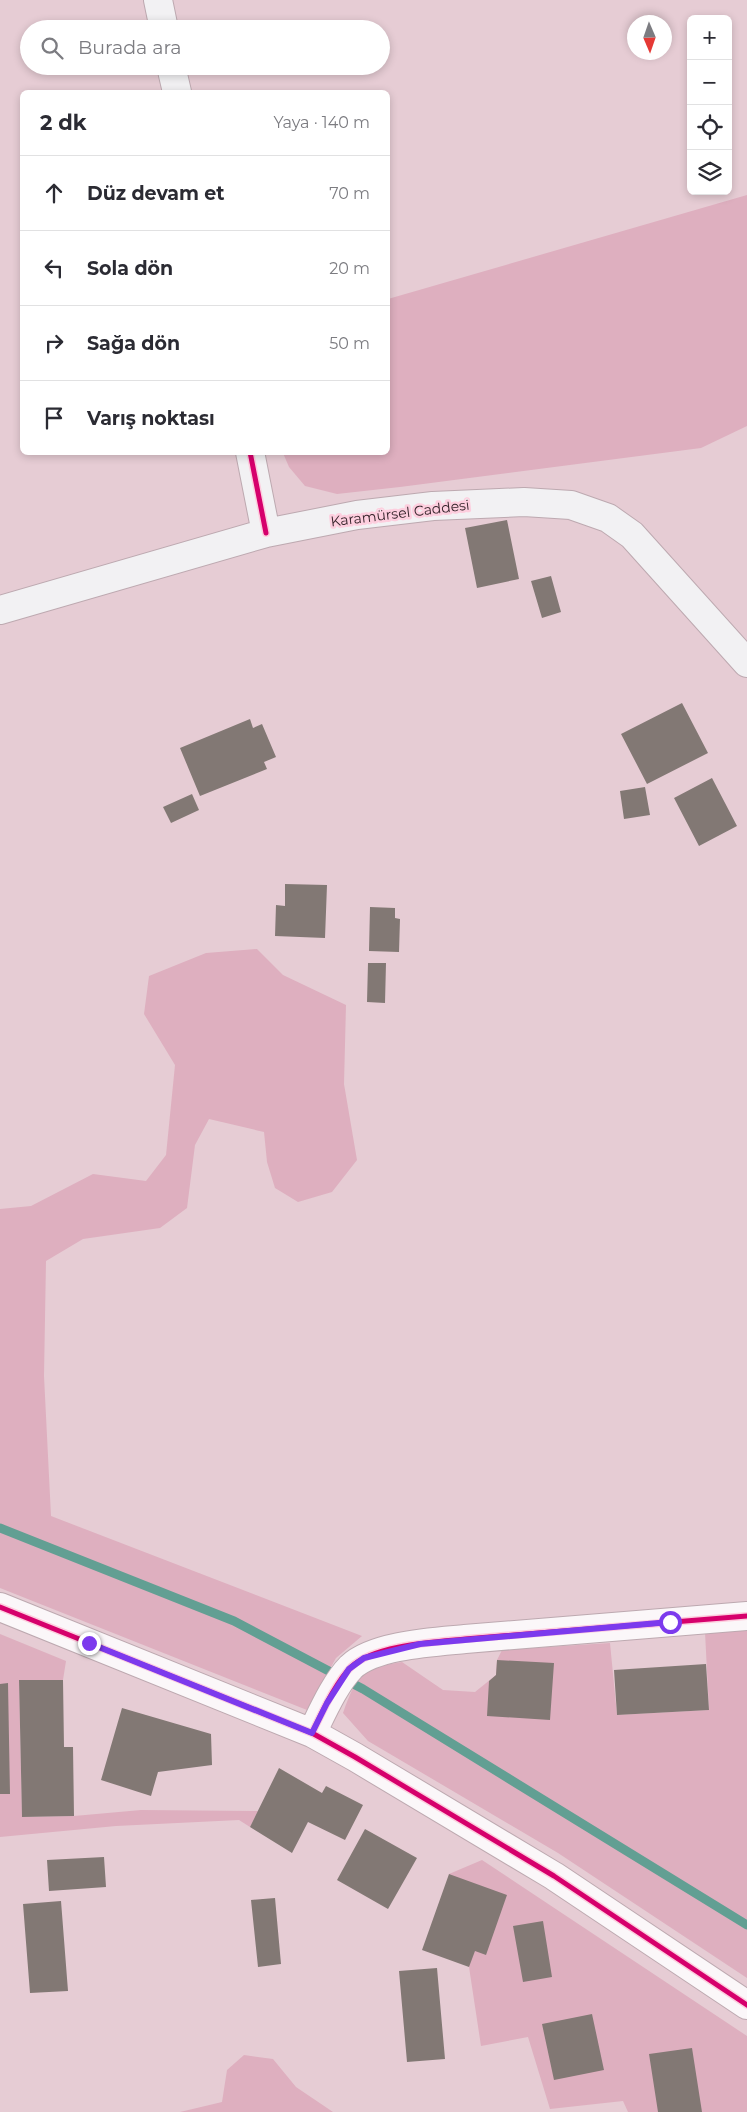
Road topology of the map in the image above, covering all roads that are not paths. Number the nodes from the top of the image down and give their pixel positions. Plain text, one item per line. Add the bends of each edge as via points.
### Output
1 (158, 0) edge
2 (162, 20) edge
3 (174, 75) edge
4 (177, 90) edge
5 (251, 455) edge
6 (266, 533) junction
7 (0, 610) edge
8 (747, 663) edge
9 (0, 1606) edge
10 (747, 1616) edge
11 (312, 1733) junction
12 (747, 2005) edge

1 - 2 main road
3 - 4 main road
5 - 6 main road
6 - 7 main road, Karamürsel Caddesi
6 - 8 main road, Karamürsel Caddesi via 357,515 433,506 524,502 571,505 608,518 632,535
9 - 11 street
10 - 11 street via 420,1644 364,1658 349,1669
11 - 12 street via 554,1876

